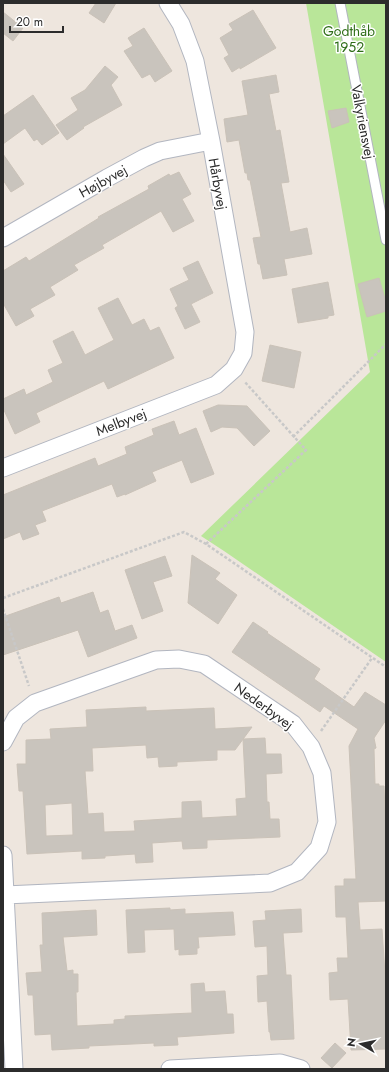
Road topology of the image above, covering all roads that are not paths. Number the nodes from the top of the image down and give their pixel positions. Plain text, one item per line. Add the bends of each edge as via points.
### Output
1 (168, 3) edge
2 (340, 3) edge
3 (211, 141) junction
4 (3, 238) edge
5 (386, 240) edge
6 (234, 369) joint
7 (3, 468) edge
8 (3, 742) edge
9 (3, 855) edge
10 (5, 895) junction
11 (14, 1069) edge
12 (170, 1069) edge
13 (301, 1069) edge

1 - 3 street, Hårbyvej via 181,24 195,60
2 - 5 lane, Valkyriensvej
3 - 4 street, Højbyvej via 160,151 144,158
3 - 6 street, Hårbyvej via 245,332 243,353
6 - 7 street, Melbyvej via 216,385
8 - 10 street, Nederbyvej via 16,718 35,703 156,660 179,658 204,664 293,724 310,746 322,772 327,822 320,848 297,872 270,883
9 - 10 street
10 - 11 street
12 - 13 street via 280,1064

